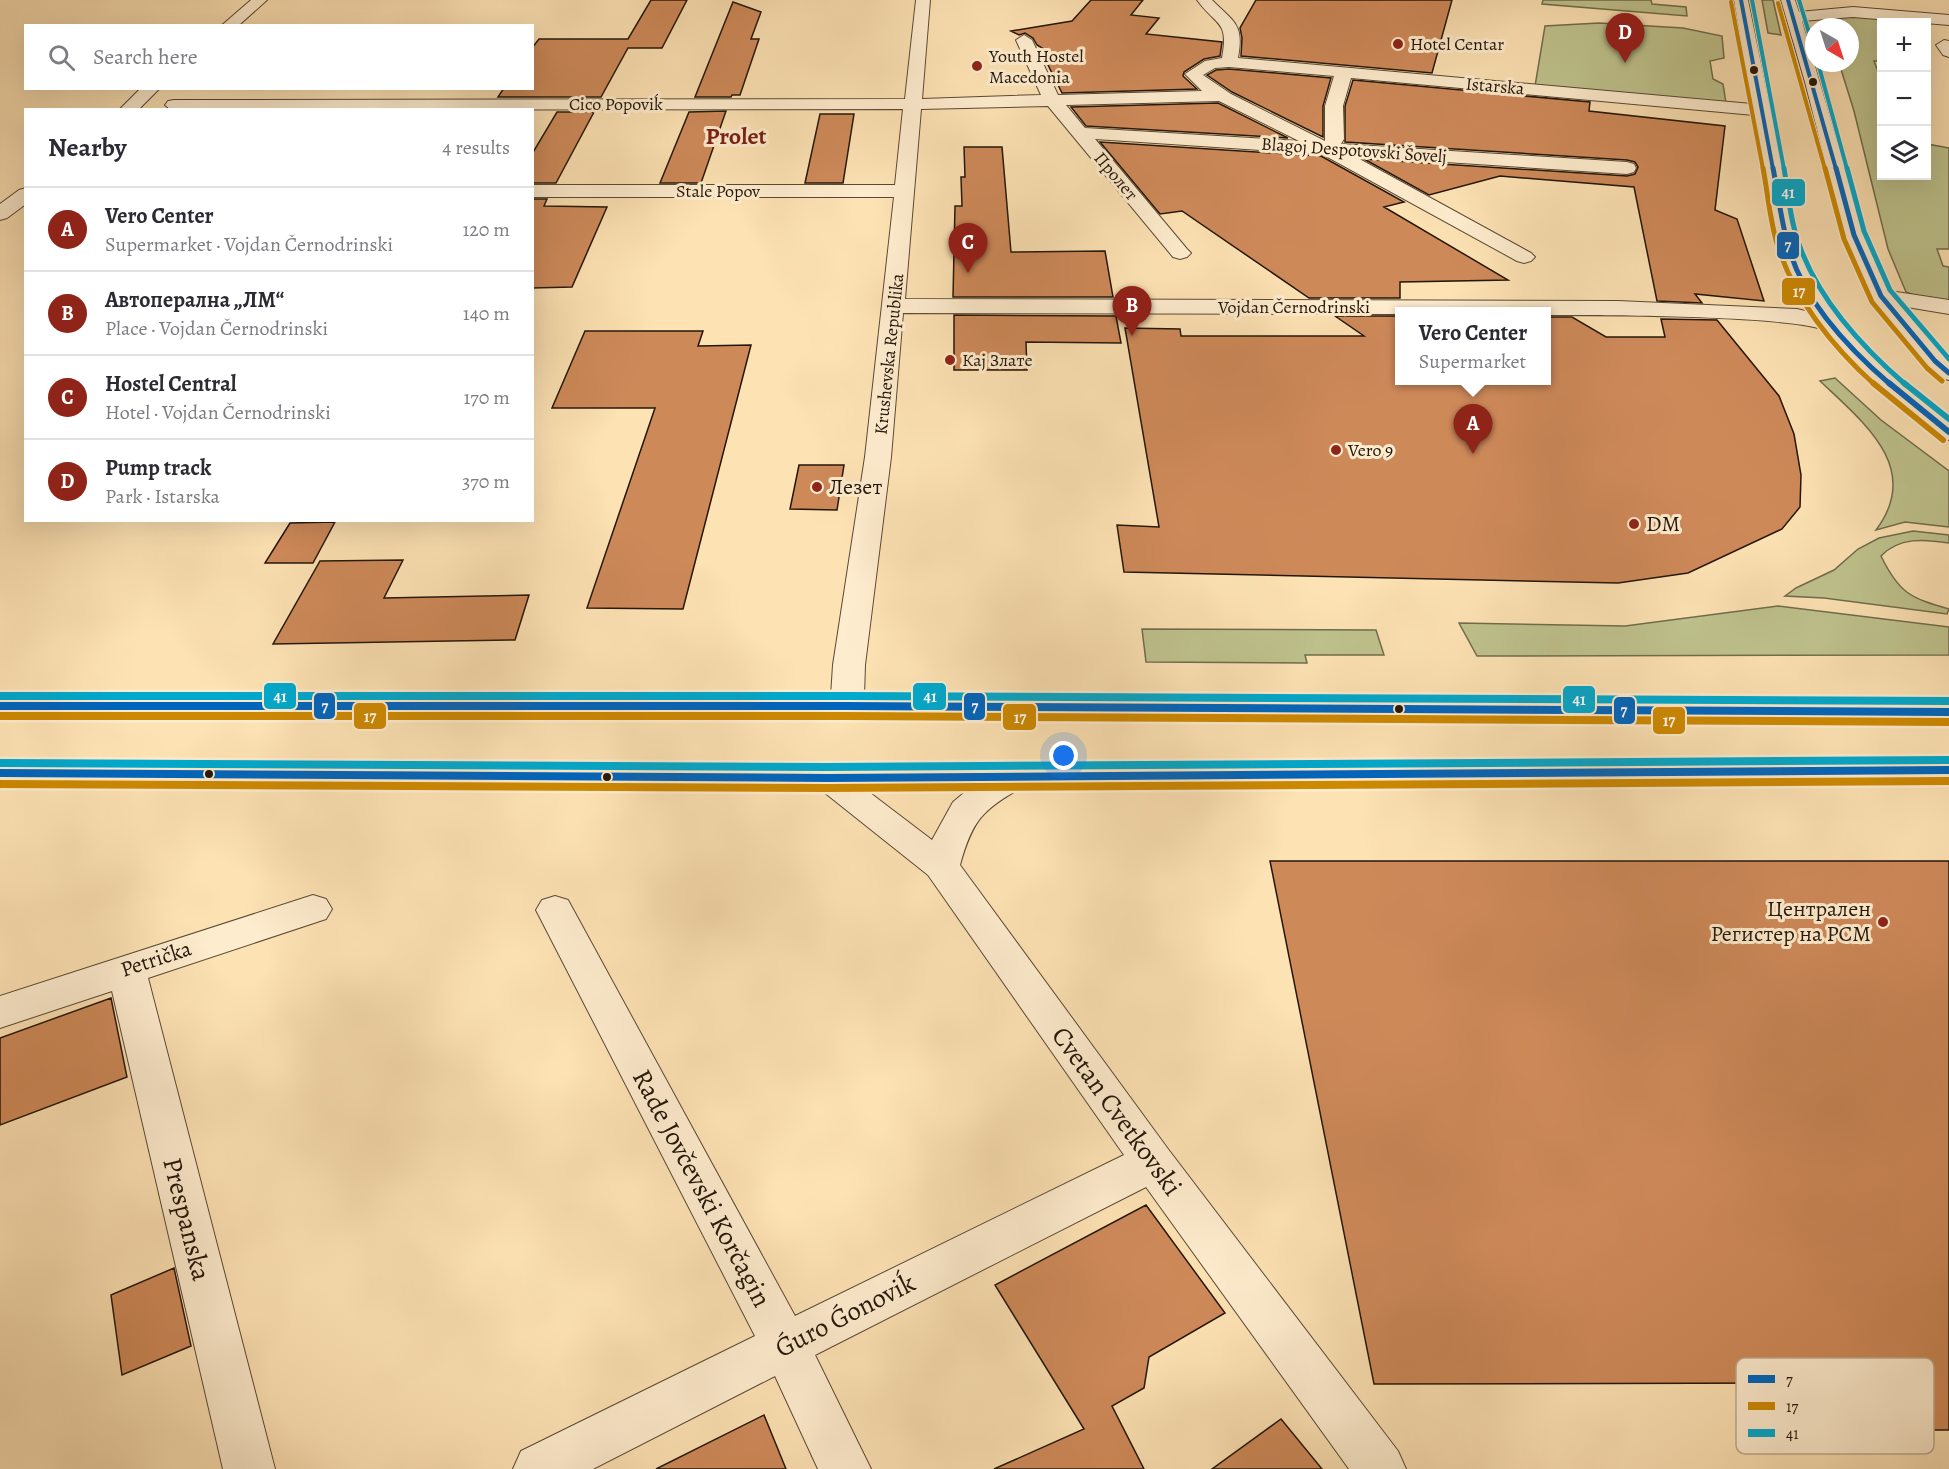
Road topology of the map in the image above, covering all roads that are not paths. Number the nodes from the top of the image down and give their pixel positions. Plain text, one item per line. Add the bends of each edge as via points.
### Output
1 (260, 0) edge
2 (923, 0) edge
3 (1204, 0) edge
4 (1741, 0) edge
5 (1812, 0) edge
6 (1790, 9) edge
7 (1852, 12) junction
8 (1949, 20) edge
9 (230, 24) edge
10 (1024, 40) dead end
11 (1229, 62) junction
12 (1344, 72) junction
13 (150, 90) edge
14 (1222, 96) junction
15 (1052, 100) junction
16 (912, 104) junction
17 (174, 105) dead end
18 (129, 108) edge
19 (1761, 110) junction
20 (1081, 133) junction
21 (1329, 149) junction
22 (1628, 168) dead end
23 (534, 190) edge
24 (904, 191) junction
25 (24, 196) edge
26 (0, 214) edge
27 (1180, 253) dead end
28 (1524, 257) dead end
29 (1881, 296) junction
30 (894, 306) junction
31 (1395, 307) edge
32 (1949, 307) edge
33 (1551, 308) edge
34 (1836, 326) junction
35 (1949, 373) edge
36 (1949, 432) edge
37 (0, 706) edge
38 (846, 706) junction
39 (1949, 712) edge
40 (1949, 770) edge
41 (0, 773) edge
42 (1017, 775) junction
43 (828, 778) junction
44 (941, 866) junction
45 (313, 909) dead end
46 (555, 910) dead end
47 (126, 969) junction
48 (0, 1012) edge
49 (1153, 1162) junction
50 (785, 1345) junction
51 (249, 1469) edge
52 (539, 1469) edge
53 (845, 1469) edge
54 (1380, 1469) edge

1 - 9 street
2 - 16 street, Krushevska Republika
3 - 11 street via 1234,36
4 - 19 street
5 - 7 street
6 - 7 street
6 - 29 street via 1854,235
7 - 8 street
10 - 15 street, Пролет
11 - 12 street, Istarska
11 - 14 street via 1211,64 1194,74 1196,80
12 - 19 street, Istarska
12 - 21 street via 1334,106 1335,139
13 - 18 street
14 - 15 street
14 - 21 street
15 - 16 street
15 - 20 street, Пролет
16 - 17 street, Cico Popoviḱ
16 - 24 street, Krushevska Republika
19 - 34 street via 1788,246 1800,275
20 - 21 street, Blagoj Despotovski Šovelj
20 - 27 street, Пролет
21 - 22 street, Blagoj Despotovski Šovelj via 1425,146
21 - 28 street
23 - 24 street, Stale Popov
24 - 30 street, Krushevska Republika
25 - 26 street
29 - 32 street
29 - 35 street
30 - 31 street, Vojdan Černodrinski
30 - 38 street, Krushevska Republika
33 - 34 street, Vojdan Černodrinski via 1797,316
34 - 36 street via 1894,389
37 - 38 street
38 - 39 street
40 - 42 street
41 - 43 street
42 - 43 street
42 - 44 street via 975,799 961,814 952,828
43 - 44 street, Cvetan Cvetkovski
44 - 49 street, Cvetan Cvetkovski
45 - 47 street, Petrička
46 - 50 street, Rade Jovčevski Korčagin
47 - 48 street, Petrička
47 - 51 street, Prespanska
49 - 50 street, Ǵuro Ǵonoviḱ
49 - 54 street, Cvetan Cvetkovski
50 - 52 street, Ǵuro Ǵonoviḱ
50 - 53 street, Rade Jovčevski Korčagin

